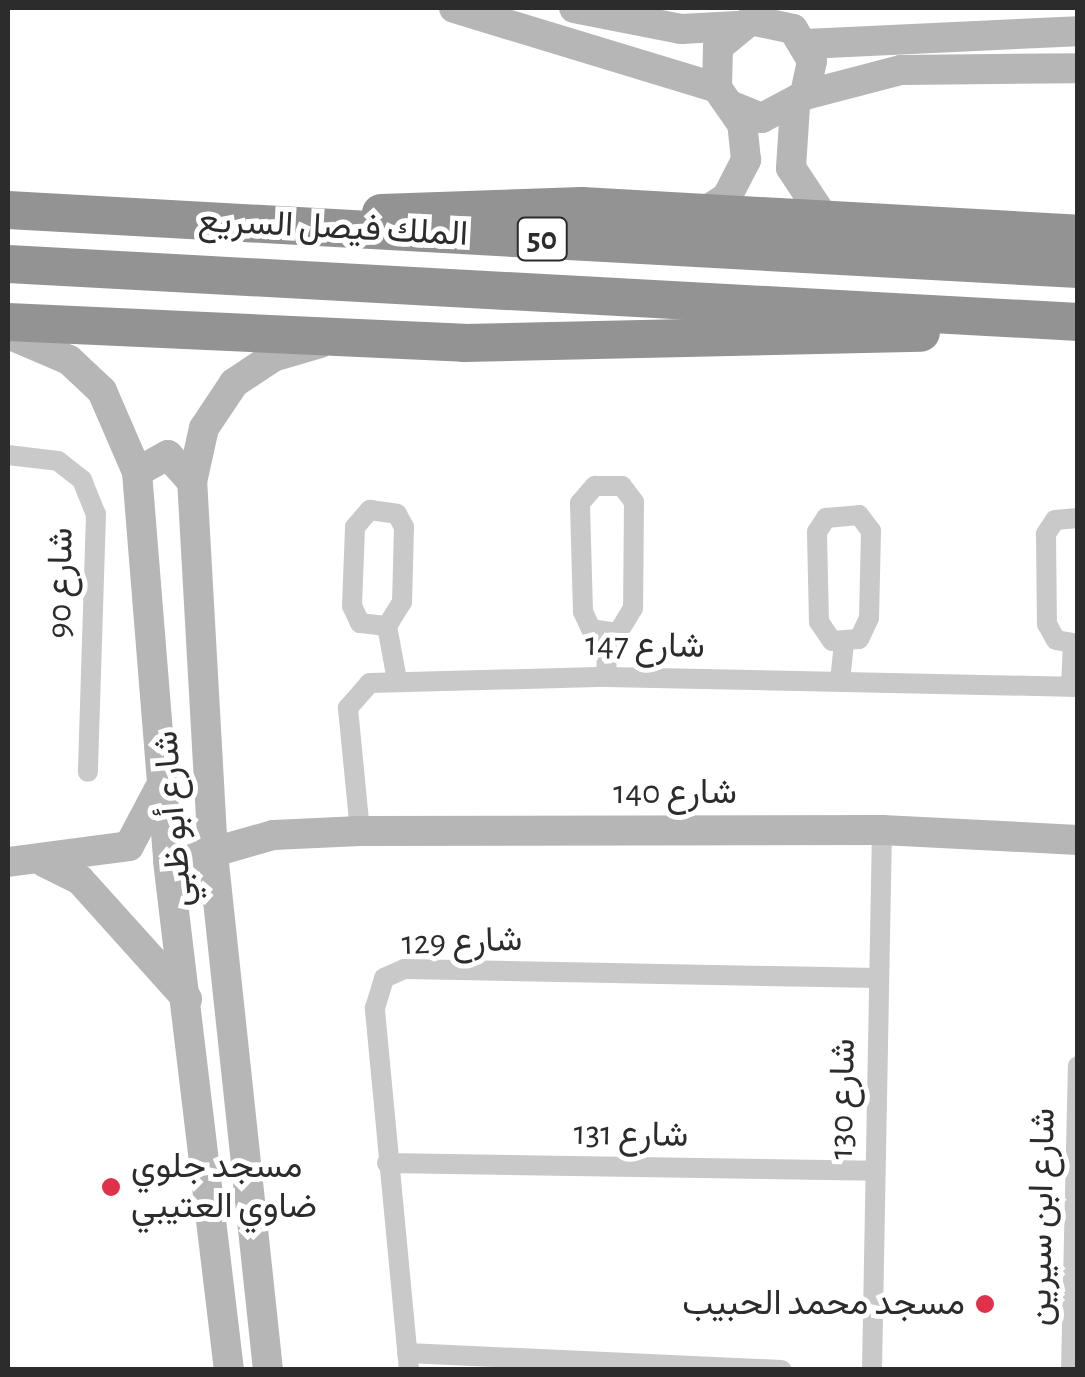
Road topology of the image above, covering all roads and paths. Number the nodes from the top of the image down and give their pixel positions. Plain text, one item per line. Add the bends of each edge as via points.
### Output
1 (454, 8) edge
2 (574, 8) edge
3 (748, 18) edge
4 (794, 27) edge
5 (1078, 32) edge
6 (1078, 68) edge
7 (724, 96) junction
8 (800, 101) junction
9 (8, 210) edge
10 (704, 212) junction
11 (824, 218) junction
12 (315, 227) junction
13 (1078, 234) edge
14 (8, 264) edge
15 (1078, 269) edge
16 (1065, 321) edge
17 (8, 322) edge
18 (8, 334) edge
19 (336, 339) junction
20 (8, 454) edge
21 (136, 472) junction
22 (192, 482) junction
23 (1078, 518) edge
24 (388, 626) junction
25 (608, 632) junction
26 (844, 642) junction
27 (1075, 644) edge
28 (606, 677) junction
29 (397, 680) junction
30 (840, 681) junction
31 (1074, 687) edge
32 (88, 772) dead end
33 (162, 791) junction
34 (210, 793) junction
35 (882, 830) junction
36 (360, 831) junction
37 (272, 836) junction
38 (1078, 840) edge
39 (213, 854) junction
40 (168, 861) junction
41 (8, 862) edge
42 (44, 862) junction
43 (222, 940) junction
44 (878, 978) junction
45 (187, 999) junction
46 (1078, 1066) edge
47 (387, 1163) junction
48 (874, 1171) junction
49 (408, 1361) edge
50 (229, 1370) edge
51 (268, 1370) edge
52 (782, 1370) edge
53 (872, 1370) edge
54 (1070, 1370) edge

1 - 7 street
2 - 3 street via 681,28
3 - 4 street
3 - 7 street via 718,46
4 - 5 street
4 - 8 street
6 - 8 street via 901,70
7 - 8 street via 762,118
7 - 10 street via 746,160 727,197
8 - 11 street via 791,168
9 - 12 highway, الملك فيصل السريع / 50
10 - 11 highway
10 - 12 highway via 452,206
11 - 13 highway
12 - 15 highway, الملك فيصل السريع / 50
14 - 16 highway, الملك فيصل السريع / 50
16 - 19 highway via 676,342
17 - 19 highway
18 - 21 street, شارع أبو ظبي via 69,360 102,392
19 - 22 street, شارع أبو ظبي via 273,357 234,383 204,428
20 - 32 street, شارع 90 via 58,461 82,480 96,514
21 - 22 street via 168,454
21 - 33 street, شارع أبو ظبي
22 - 34 street, شارع أبو ظبي
23 - 27 street via 1055,520 1046,534 1048,624 1056,640
24 - 24 street via 402,602 404,528 397,514 370,510 355,527 352,606 360,622
24 - 29 street
25 - 25 street via 623,630 633,608 634,502 622,486 590,488 580,503 583,612 591,629
25 - 28 street
26 - 26 street via 859,639 869,618 871,531 859,516 826,518 817,532 819,622 827,638
26 - 30 street
27 - 31 street
28 - 29 street, شارع 147
28 - 30 street, شارع 147
29 - 36 street, شارع 147 via 362,687 348,708
30 - 31 street, شارع 147
33 - 39 street
33 - 40 street, شارع أبو ظبي
33 - 42 street via 145,829 128,846
34 - 37 street, شارع 140 via 232,820
34 - 39 street, شارع أبو ظبي
35 - 36 street, شارع 140
35 - 38 street, شارع 140
35 - 44 street, شارع 130
36 - 37 street, شارع 140
37 - 39 street, شارع 140
39 - 40 street, شارع 140
39 - 43 street, شارع أبو ظبي
40 - 43 street
40 - 45 street, شارع أبو ظبي
41 - 42 street
42 - 45 street via 80,880
43 - 51 street, شارع أبو ظبي
44 - 47 street, شارع 129 via 393,972 374,997
44 - 48 street, شارع 130
45 - 50 street, شارع أبو ظبي
46 - 54 street, شارع ابن سيرين
47 - 48 street, شارع 131
47 - 49 street, شارع 129
48 - 53 street, شارع 130
49 - 52 street

